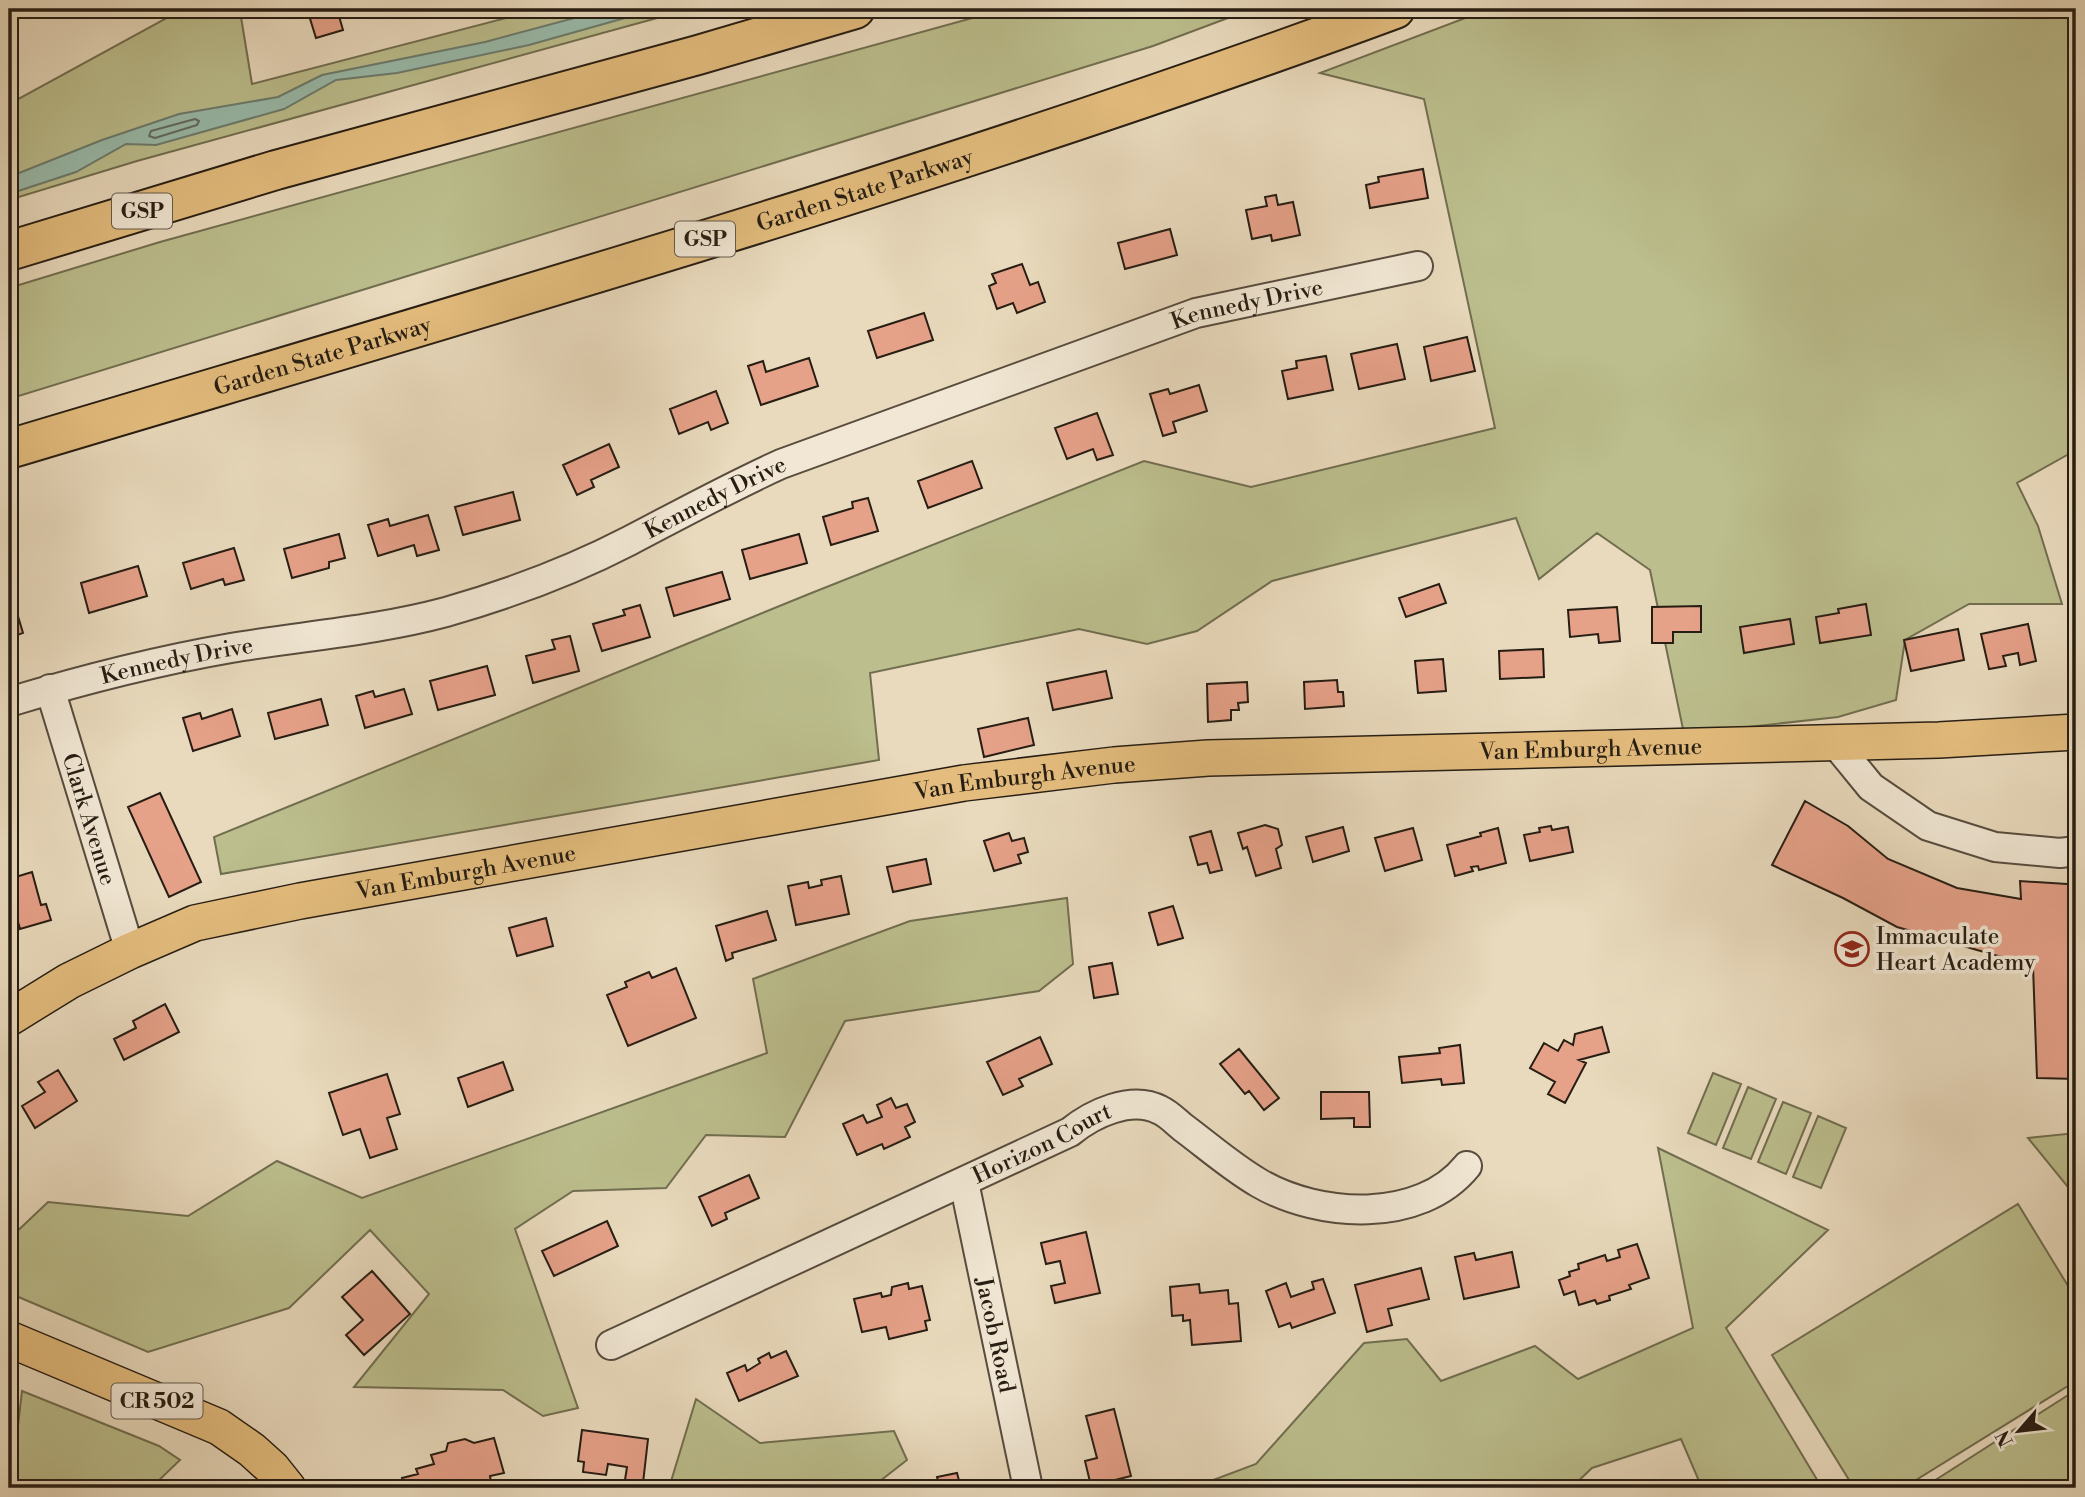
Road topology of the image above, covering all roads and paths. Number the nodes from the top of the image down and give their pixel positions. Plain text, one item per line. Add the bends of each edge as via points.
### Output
1 (855, 9) edge
2 (1395, 9) edge
3 (276, 170) junction
4 (9, 235) edge
5 (9, 251) edge
6 (1418, 265) dead end
7 (9, 449) edge
8 (50, 690) junction
9 (9, 702) edge
10 (2076, 732) edge
11 (1835, 743) junction
12 (2076, 851) edge
13 (130, 951) junction
14 (9, 1018) edge
15 (1467, 1166) dead end
16 (964, 1182) junction
17 (9, 1339) edge
18 (611, 1345) dead end
19 (288, 1488) edge
20 (1028, 1488) edge

1 - 3 highway, GSP
2 - 7 highway, Garden State Parkway / GSP via 1146,97 779,216
3 - 4 highway
3 - 5 highway, GSP
6 - 8 street, Kennedy Drive via 1196,313 780,464 615,548 507,593 381,626 232,648
8 - 9 street, Kennedy Drive
8 - 13 street, Clark Avenue
10 - 11 main road, Van Emburgh Avenue
11 - 12 street via 1871,786 1928,826 1995,847
11 - 13 main road, Van Emburgh Avenue via 1208,758 1021,776 300,901 195,923
13 - 14 main road, Van Emburgh Avenue
15 - 16 street, Horizon Court via 1455,1181 1425,1198 1381,1208 1323,1206 1259,1183 1158,1109 1138,1106 1098,1113 1070,1132
16 - 18 street, Horizon Court
16 - 20 street, Jacob Road
17 - 19 main road, CR 502 via 219,1427 252,1450

